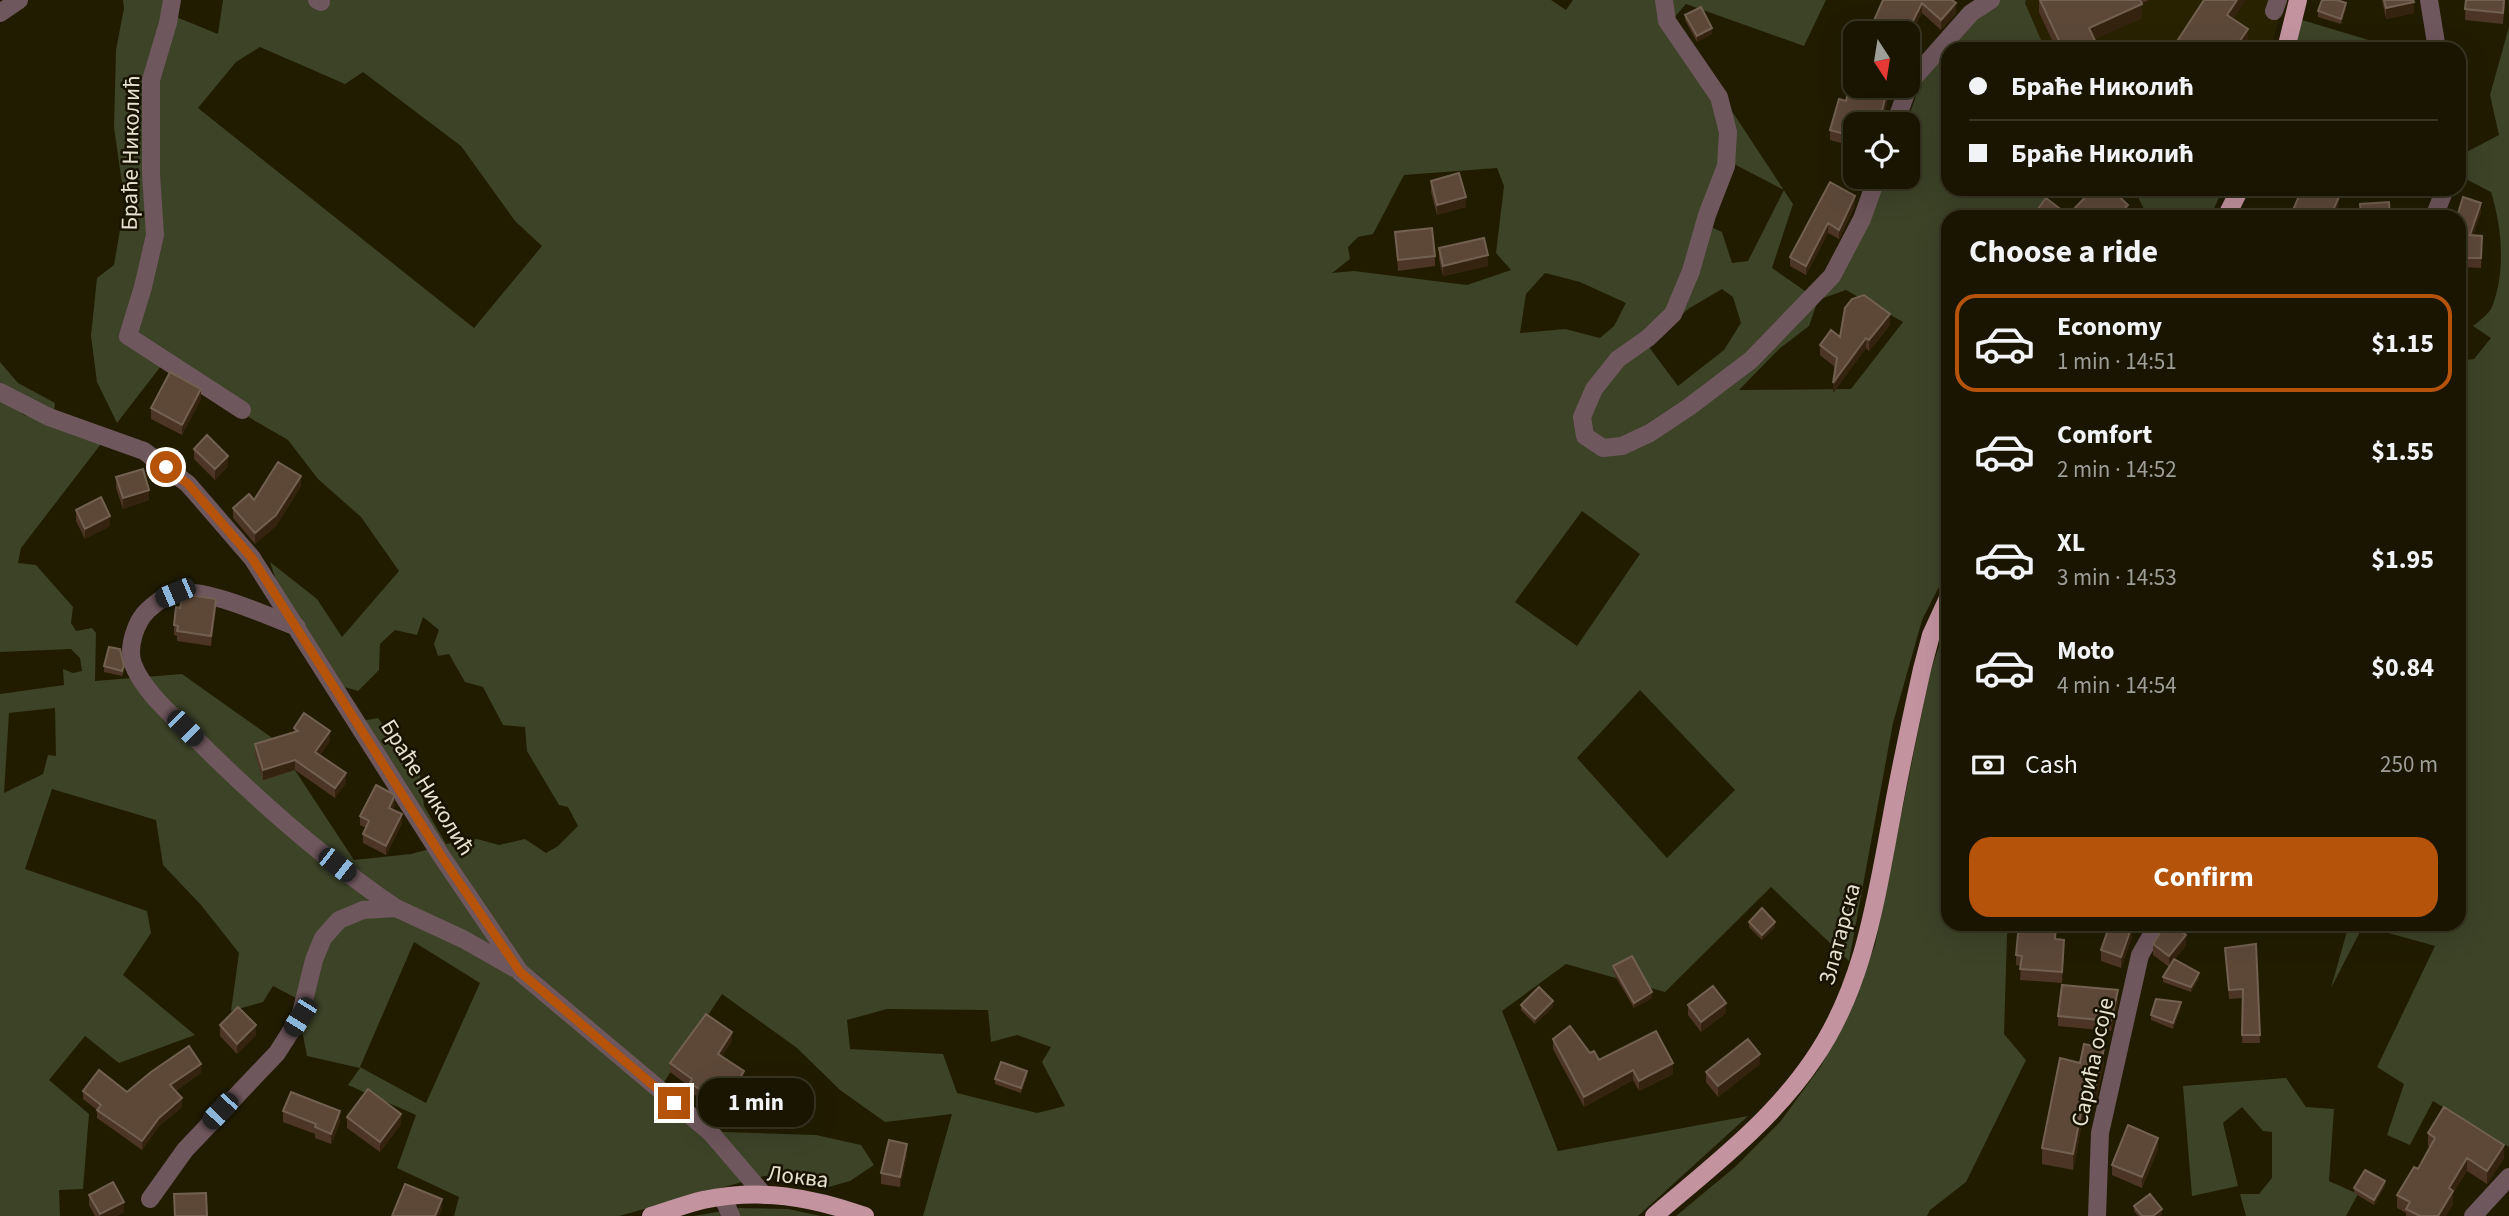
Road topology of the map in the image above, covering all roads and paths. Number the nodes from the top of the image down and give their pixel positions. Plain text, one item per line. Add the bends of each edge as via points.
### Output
1 (19, 0) edge
2 (172, 0) edge
3 (1664, 0) edge
4 (1991, 0) edge
5 (2298, 0) edge
6 (2429, 0) edge
7 (0, 13) edge
8 (1945, 42) edge
9 (2288, 42) edge
10 (2436, 42) edge
11 (1941, 47) edge
12 (1899, 112) edge
13 (1873, 189) edge
14 (0, 392) edge
15 (242, 410) dead end
16 (1941, 613) edge
17 (297, 627) junction
18 (396, 908) junction
19 (2154, 931) edge
20 (520, 972) junction
21 (2509, 1177) edge
22 (764, 1195) junction
23 (723, 1198) junction
24 (149, 1199) dead end
25 (651, 1216) edge
26 (732, 1216) edge
27 (865, 1216) edge
28 (1654, 1216) edge
29 (2097, 1216) edge
30 (2473, 1216) edge

1 - 7 street
2 - 15 street, Браће Николић via 152,80 155,235 128,336
3 - 13 street via 1667,21 1719,97 1728,132 1726,166 1673,314 1618,359 1594,389 1582,417 1585,436 1604,448 1622,446 1689,407 1751,360 1832,276
4 - 8 street via 1971,13
5 - 9 main road
6 - 10 street
11 - 12 street via 1910,82
14 - 17 street, Браће Николић via 49,417 144,451 188,484 252,558
16 - 28 main road, Златарска via 1922,669 1867,940 1841,1013 1812,1062 1768,1115
17 - 18 street via 203,594 175,593 143,615 132,641 133,663 155,698 237,781 355,880
17 - 20 street, Браће Николић
18 - 20 street, Браће Николић
18 - 24 street, Браће Николић via 363,910 339,920 323,938 300,1017 277,1053 185,1150
19 - 29 street, Сарића осоје via 2140,955 2100,1133
20 - 22 street, Браће Николић via 710,1132
21 - 30 street
22 - 23 main road, Локва
22 - 27 main road, Локва via 814,1200
23 - 25 main road, Локва
23 - 26 street

